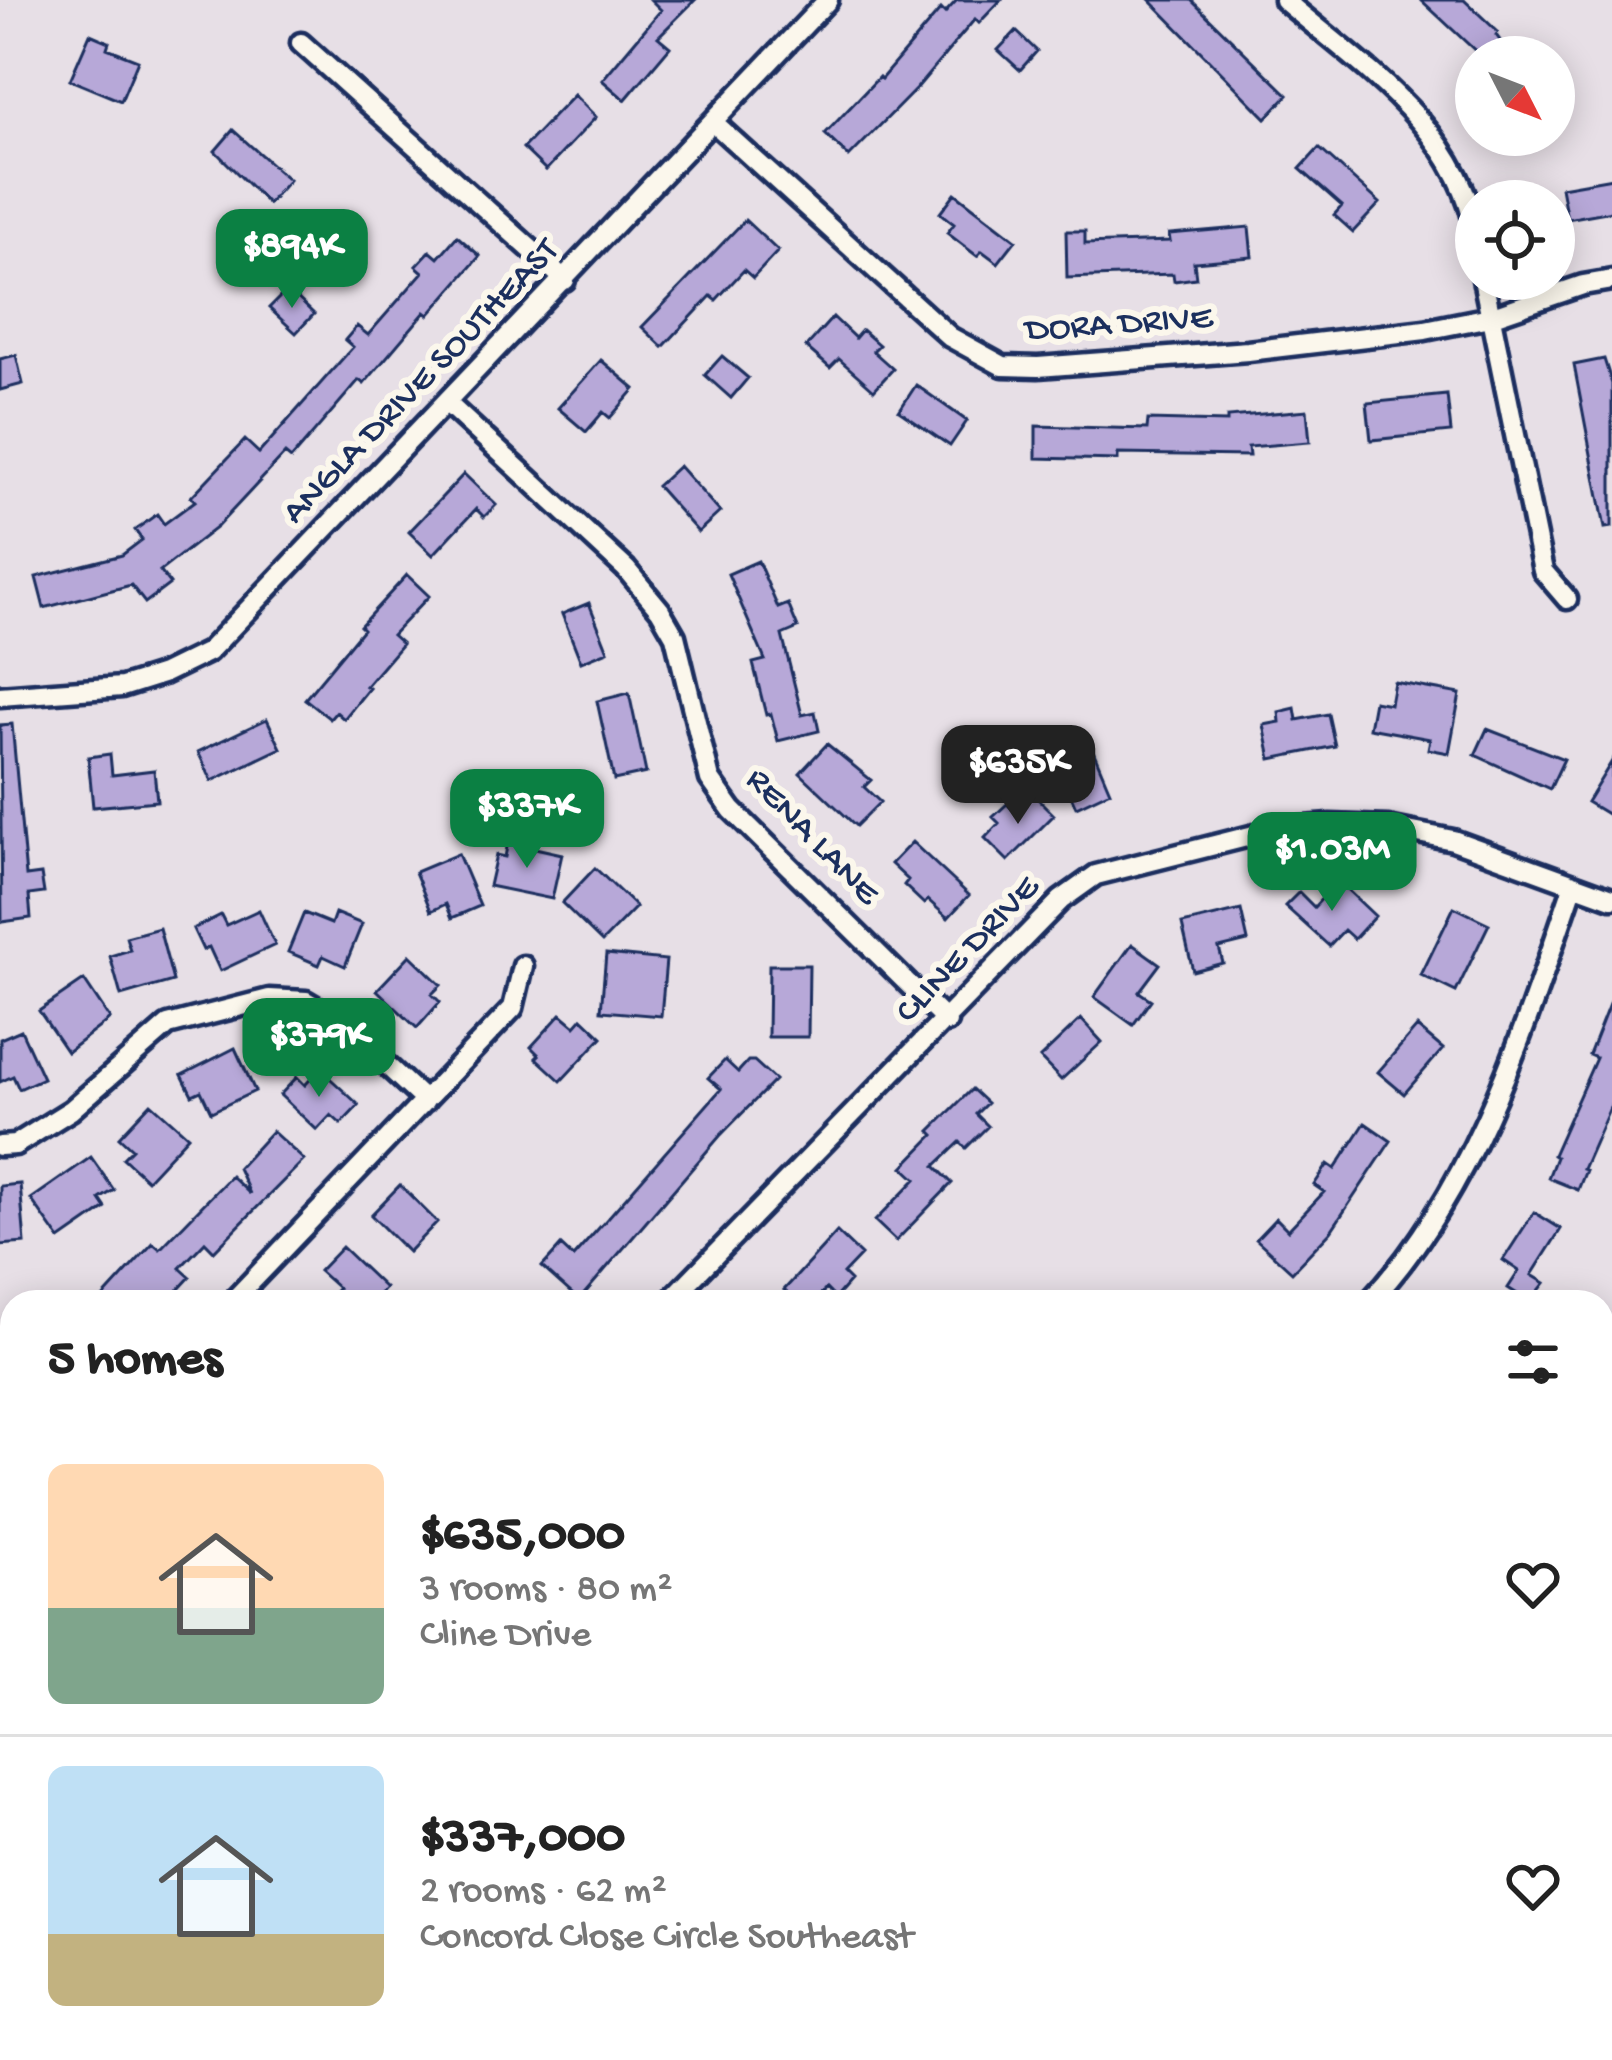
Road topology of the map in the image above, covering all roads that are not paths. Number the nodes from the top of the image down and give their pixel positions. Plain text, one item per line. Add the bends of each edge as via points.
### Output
1 (828, 0) edge
2 (1284, 0) edge
3 (301, 43) dead end
4 (713, 122) junction
5 (1457, 180) edge
6 (565, 280) junction
7 (1612, 280) edge
8 (1487, 300) edge
9 (1490, 317) junction
10 (447, 403) junction
11 (1567, 598) dead end
12 (0, 696) edge
13 (1574, 884) junction
14 (1612, 898) edge
15 (523, 966) dead end
16 (947, 1022) junction
17 (425, 1101) junction
18 (0, 1146) edge
19 (244, 1290) edge
20 (681, 1290) edge
21 (1378, 1290) edge

1 - 4 street, ANGLA DRIVE SOUTHEAST
2 - 5 street via 1403,101
3 - 6 street
4 - 6 street, ANGLA DRIVE SOUTHEAST
4 - 9 street, DORA DRIVE via 950,337 1003,366 1248,351
6 - 10 street, ANGLA DRIVE SOUTHEAST
7 - 9 street, DORA DRIVE
8 - 9 street
9 - 11 street via 1543,571
10 - 12 street, ANGLA DRIVE SOUTHEAST via 208,652 122,687
10 - 16 street, RENA LANE via 660,610 674,636 710,779
13 - 14 street, CLINE DRIVE
13 - 16 street, CLINE DRIVE via 1453,840 1388,827 1278,829 1096,875 1061,900
13 - 21 street via 1464,1162
15 - 17 street via 513,1007
16 - 20 street, CLINE DRIVE
17 - 18 street via 338,1020 306,1001 269,999 168,1025 71,1110
17 - 19 street

